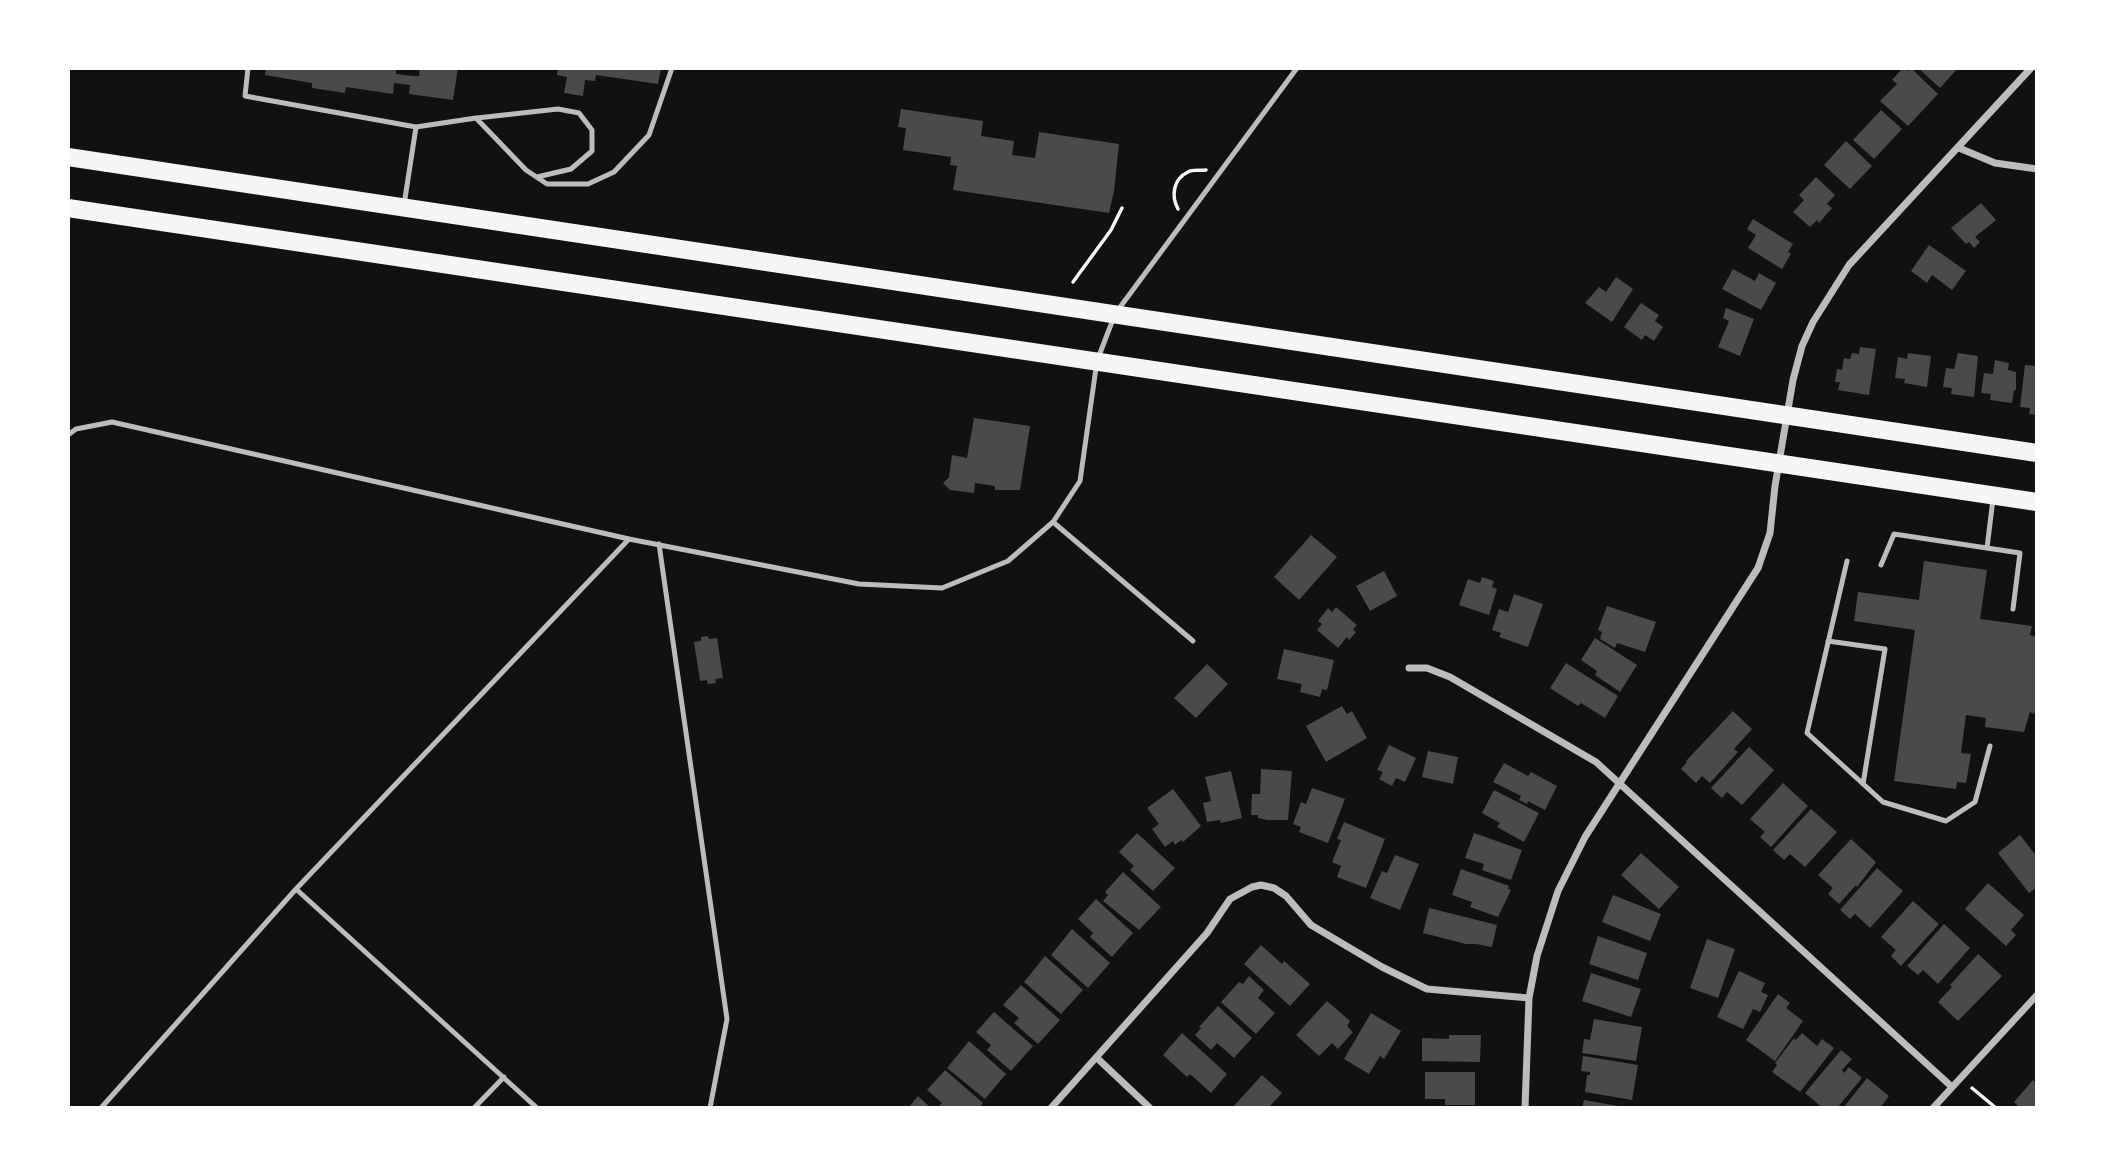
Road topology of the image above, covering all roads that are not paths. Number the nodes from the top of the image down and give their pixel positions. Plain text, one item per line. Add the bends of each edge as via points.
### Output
1 (248, 68) edge
2 (673, 68) edge
3 (1297, 68) edge
4 (2031, 68) edge
5 (476, 118) junction
6 (416, 127) junction
7 (1959, 148) junction
8 (68, 157) edge
9 (2037, 169) edge
10 (537, 177) junction
11 (68, 208) edge
12 (403, 209) junction
13 (1115, 314) junction
14 (1097, 361) junction
15 (1787, 415) junction
16 (68, 435) edge
17 (2037, 453) edge
18 (1779, 463) junction
19 (1993, 495) junction
20 (2037, 502) edge
21 (1053, 522) junction
22 (629, 540) junction
23 (659, 544) junction
24 (1987, 548) junction
25 (1847, 561) dead end
26 (1881, 565) dead end
27 (2013, 609) dead end
28 (1193, 641) dead end
29 (1828, 641) junction
30 (1409, 668) dead end
31 (1990, 746) dead end
32 (1618, 783) junction
33 (1863, 784) junction
34 (296, 889) junction
35 (2037, 995) edge
36 (1529, 998) junction
37 (1097, 1058) junction
38 (504, 1077) junction
39 (1952, 1087) junction
40 (101, 1108) edge
41 (474, 1108) edge
42 (537, 1108) edge
43 (710, 1108) edge
44 (1051, 1108) edge
45 (1150, 1108) edge
46 (1525, 1108) edge
47 (1933, 1108) edge

1 - 6 lane via 244,96
2 - 10 lane via 649,135 614,172 588,184 547,184
3 - 13 lane
4 - 7 street
5 - 6 lane
5 - 10 lane
5 - 10 lane via 558,109 579,113 592,130 592,151 571,169
6 - 12 lane
7 - 9 street via 1995,163
7 - 15 street via 1849,265 1835,286 1802,346
8 - 12 main road
11 - 14 main road
12 - 13 main road
13 - 14 lane
13 - 15 main road
14 - 18 main road
14 - 21 lane via 1080,481
15 - 17 main road
15 - 18 street
16 - 22 lane via 112,422
18 - 19 main road
18 - 32 street via 1770,533 1758,568
19 - 20 main road
19 - 24 lane
21 - 23 lane via 1008,561 942,588 859,584
21 - 28 lane
22 - 23 lane
22 - 34 lane
23 - 43 lane via 727,1018
24 - 26 lane via 1894,534
24 - 27 lane via 2020,553
25 - 29 lane
29 - 33 lane via 1807,733
29 - 33 lane via 1885,649
30 - 32 street via 1427,668 1450,677 1596,762
31 - 33 lane via 1975,802 1946,821 1883,802
32 - 36 street via 1558,891
32 - 39 street
34 - 38 lane
34 - 40 lane
35 - 39 street
36 - 37 street via 1427,989 1311,925 1286,896 1261,885 1230,899 1207,933
36 - 46 street
37 - 44 street
37 - 45 street
38 - 41 lane
38 - 42 lane
39 - 47 street

